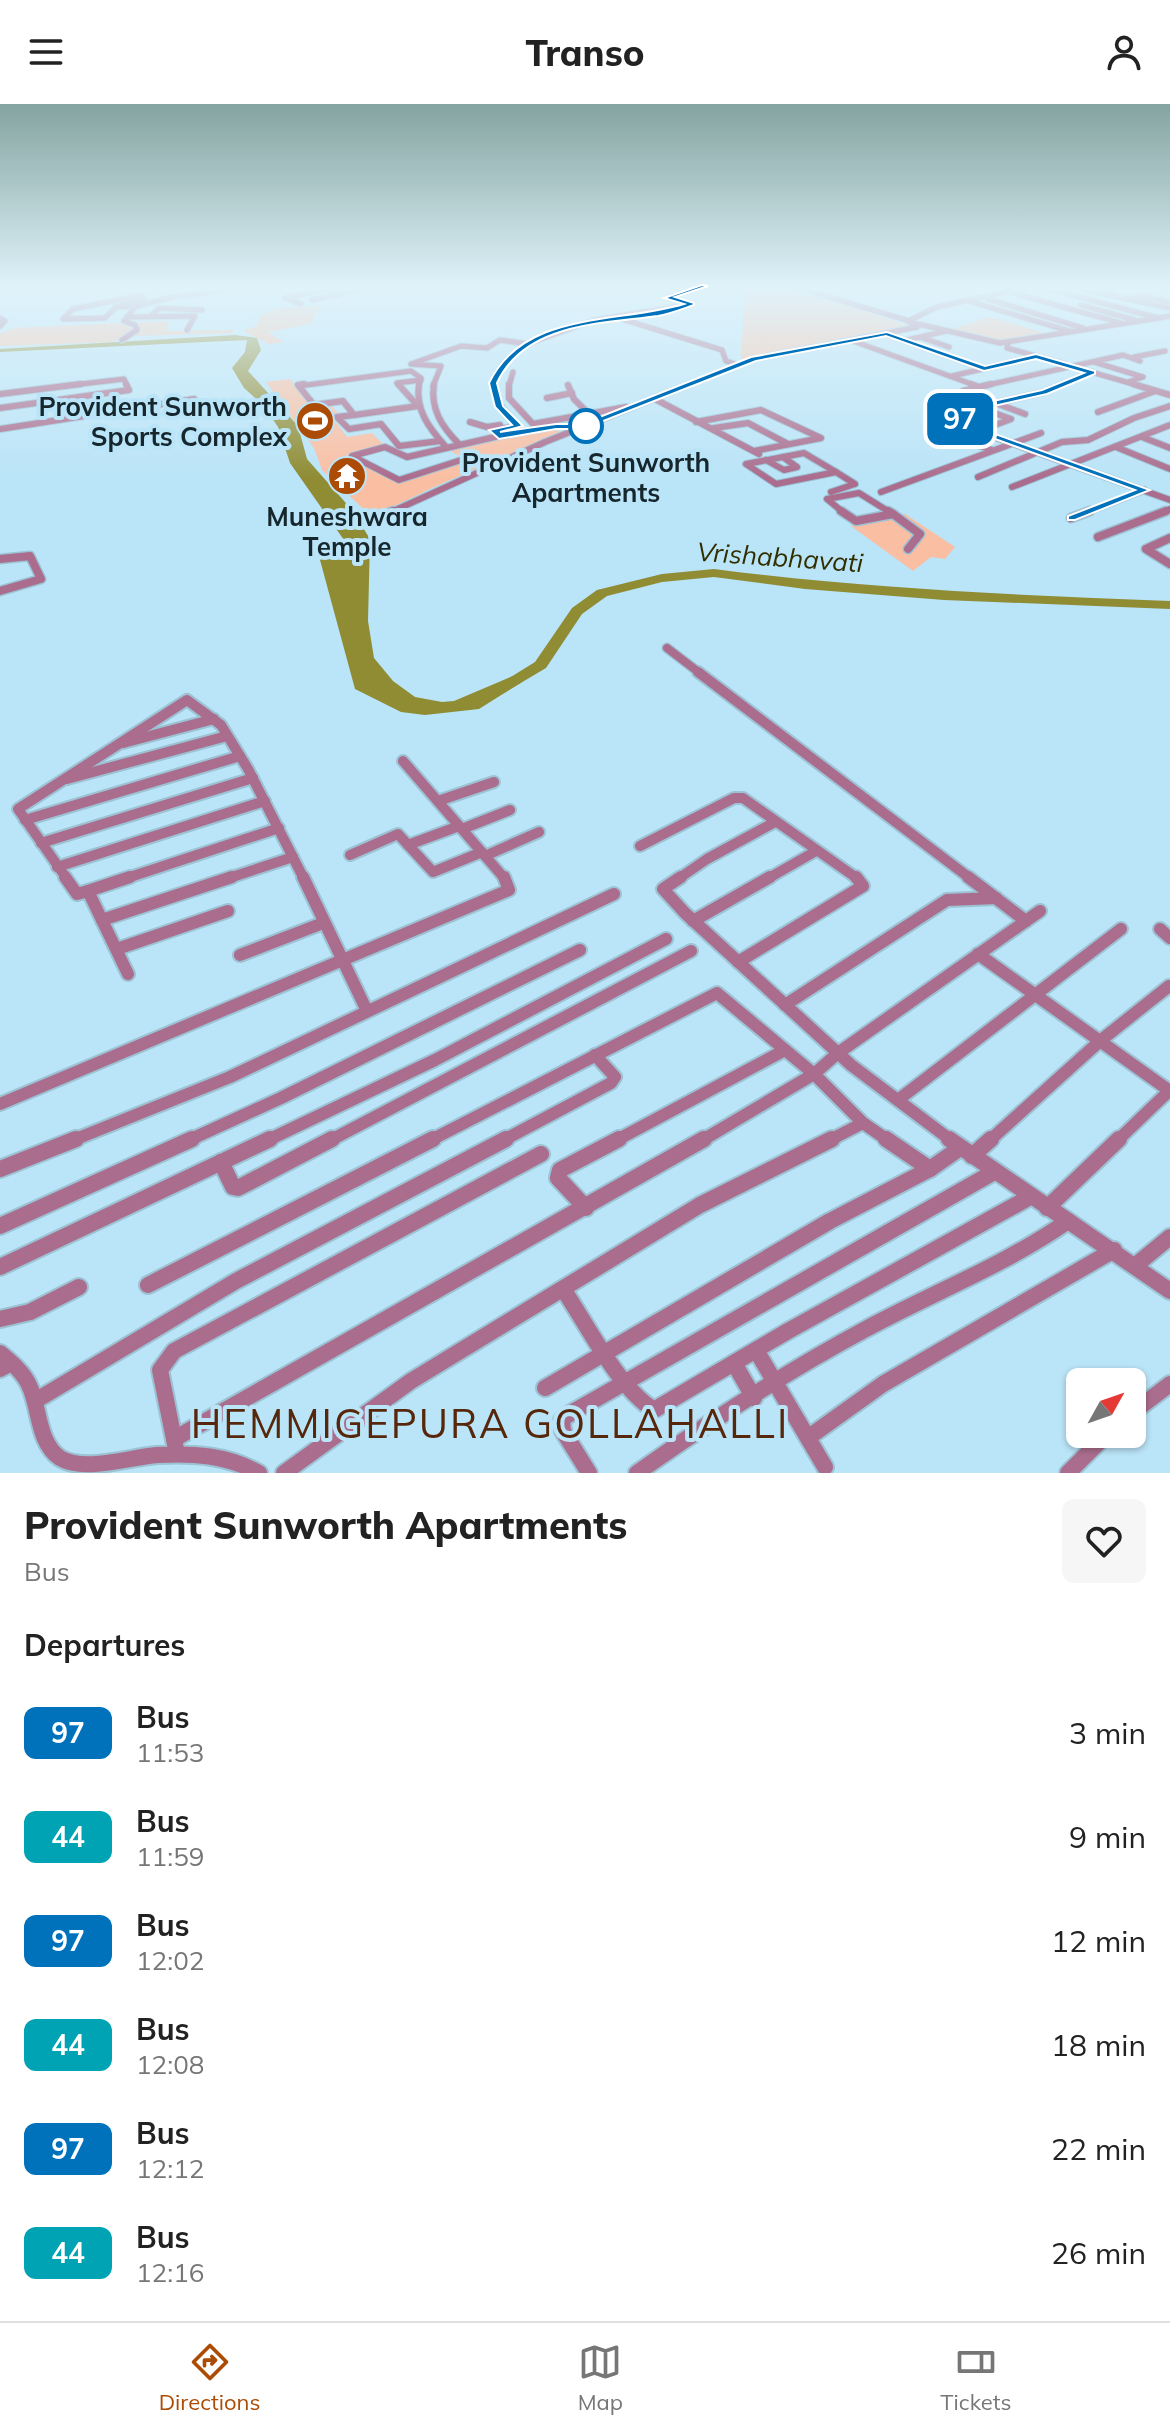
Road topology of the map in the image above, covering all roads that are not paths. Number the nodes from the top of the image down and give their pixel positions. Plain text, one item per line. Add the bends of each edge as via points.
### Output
1 (456, 350) edge
2 (520, 350) edge
3 (722, 350) edge
4 (799, 350) edge
5 (878, 350) edge
6 (932, 350) edge
7 (1014, 350) edge
8 (1165, 351) dead end
9 (1038, 353) junction
10 (920, 357) dead end
11 (1132, 358) junction
12 (902, 359) junction
13 (889, 361) dead end
14 (1088, 361) junction
15 (1140, 361) dead end
16 (738, 365) junction
17 (1068, 365) junction
18 (984, 369) junction
19 (513, 372) dead end
20 (1092, 372) junction
21 (950, 377) junction
22 (421, 380) junction
23 (1127, 383) junction
24 (568, 385) dead end
25 (979, 387) junction
26 (1156, 388) junction
27 (104, 389) dead end
28 (963, 391) dead end
29 (572, 393) junction
30 (1170, 393) edge
31 (0, 394) edge
32 (559, 397) junction
33 (547, 398) dead end
34 (194, 399) dead end
35 (653, 400) junction
36 (996, 403) junction
37 (565, 404) dead end
38 (0, 405) edge
39 (418, 406) junction
40 (1170, 406) edge
41 (978, 407) junction
42 (632, 408) junction
43 (587, 412) junction
44 (1098, 412) dead end
45 (1025, 414) dead end
46 (354, 415) junction
47 (720, 417) junction
48 (1137, 417) junction
49 (699, 421) junction
50 (470, 422) dead end
51 (514, 423) junction
52 (732, 425) junction
53 (1169, 426) edge
54 (583, 427) junction
55 (713, 428) junction
56 (0, 429) edge
57 (979, 431) junction
58 (942, 433) dead end
59 (1041, 433) dead end
60 (499, 436) junction
61 (1142, 437) junction
62 (1013, 442) junction
63 (459, 444) junction
64 (788, 444) junction
65 (442, 446) junction
66 (1116, 447) junction
67 (796, 448) junction
68 (1170, 448) edge
69 (992, 450) junction
70 (754, 451) junction
71 (1039, 451) junction
72 (804, 453) junction
73 (783, 457) junction
74 (764, 458) junction
75 (1070, 463) junction
76 (1170, 469) edge
77 (838, 472) junction
78 (978, 477) dead end
79 (823, 487) dead end
80 (1012, 487) dead end
81 (1144, 490) junction
82 (881, 492) dead end
83 (834, 494) junction
84 (1170, 500) edge
85 (1170, 509) edge
86 (893, 514) junction
87 (379, 517) dead end
88 (1071, 518) dead end
89 (1098, 537) dead end
90 (1169, 540) edge
91 (908, 549) dead end
92 (0, 559) edge
93 (1169, 562) edge
94 (0, 591) edge
95 (667, 648) dead end
96 (214, 719) junction
97 (227, 736) junction
98 (115, 745) junction
99 (240, 756) junction
100 (403, 761) dead end
101 (253, 778) junction
102 (58, 782) junction
103 (494, 782) dead end
104 (265, 801) junction
105 (438, 801) junction
106 (510, 810) dead end
107 (25, 820) junction
108 (775, 822) junction
109 (460, 827) junction
110 (279, 828) junction
111 (539, 832) dead end
112 (41, 843) junction
113 (408, 845) junction
114 (640, 846) dead end
115 (816, 851) junction
116 (484, 854) junction
117 (350, 855) dead end
118 (293, 857) junction
119 (57, 867) junction
120 (88, 891) junction
121 (614, 894) dead end
122 (997, 898) junction
123 (228, 911) dead end
124 (1040, 911) dead end
125 (102, 920) junction
126 (693, 921) junction
127 (1026, 921) junction
128 (323, 923) junction
129 (1121, 929) dead end
130 (666, 939) dead end
131 (117, 949) junction
132 (580, 950) dead end
133 (691, 951) dead end
134 (978, 954) junction
135 (240, 955) dead end
136 (342, 960) junction
137 (738, 962) junction
138 (128, 974) dead end
139 (1169, 986) edge
140 (1037, 995) junction
141 (785, 1005) junction
142 (367, 1011) junction
143 (1100, 1041) junction
144 (785, 1050) junction
145 (838, 1053) junction
146 (595, 1055) junction
147 (814, 1074) junction
148 (1170, 1091) edge
149 (898, 1100) junction
150 (0, 1104) edge
151 (863, 1123) junction
152 (966, 1152) junction
153 (541, 1154) dead end
154 (221, 1162) junction
155 (0, 1169) edge
156 (930, 1169) junction
157 (994, 1172) junction
158 (1030, 1197) junction
159 (586, 1208) junction
160 (1047, 1208) junction
161 (1068, 1221) junction
162 (0, 1226) edge
163 (1170, 1237) edge
164 (1114, 1250) junction
165 (1136, 1265) junction
166 (0, 1267) edge
167 (148, 1285) dead end
168 (79, 1287) dead end
169 (563, 1289) junction
170 (1170, 1291) edge
171 (0, 1319) edge
172 (756, 1350) junction
173 (605, 1351) junction
174 (4, 1362) edge
175 (734, 1363) junction
176 (626, 1384) junction
177 (1170, 1384) edge
178 (776, 1385) junction
179 (545, 1388) dead end
180 (754, 1398) junction
181 (35, 1401) junction
182 (1146, 1402) edge
183 (809, 1437) junction
184 (176, 1447) junction
185 (1093, 1448) edge
186 (224, 1466) edge
187 (825, 1467) dead end
188 (259, 1473) edge
189 (284, 1473) edge
190 (589, 1473) edge
191 (637, 1473) edge
192 (1068, 1473) edge

1 - 63 street via 421,356 411,364 441,366 431,400 441,425
2 - 51 street via 501,365 493,383 496,402
3 - 16 street via 726,361
4 - 16 street
5 - 12 street
6 - 18 street
7 - 9 street
8 - 11 street
9 - 17 street
9 - 18 street
10 - 12 street
11 - 14 street
11 - 15 street
12 - 13 street
12 - 21 street
14 - 17 street
14 - 23 street via 1143,377
16 - 35 street
17 - 20 street
17 - 25 street
18 - 21 street
19 - 43 street via 509,398 533,424
20 - 23 street
20 - 36 street via 1044,392
21 - 25 street
22 - 39 street
22 - 39 street via 397,383
22 - 46 street via 411,371 398,371 298,385 314,405 343,401
23 - 26 street
24 - 29 street
25 - 28 street
26 - 30 street
26 - 44 street
27 - 38 street
29 - 32 street
29 - 43 street
31 - 38 street via 124,379 129,390
32 - 33 street
32 - 37 street
34 - 56 street
35 - 42 street
35 - 49 street
36 - 41 street
36 - 45 street
39 - 46 street
39 - 65 street
40 - 48 street
41 - 57 street via 955,423
41 - 57 street via 1011,419
42 - 43 street
42 - 54 street
46 - 65 street via 337,417 349,429 381,424 399,446
47 - 49 street
47 - 52 street
47 - 64 street via 761,410 821,438
48 - 53 street
48 - 71 street via 1088,440
49 - 55 street
49 - 74 street
50 - 51 street via 487,427
51 - 60 street via 518,426 494,430
52 - 55 street
52 - 64 street via 748,423
53 - 61 street
54 - 60 street
54 - 87 street
55 - 70 street
57 - 62 street
58 - 69 street
59 - 62 street
60 - 63 street
61 - 66 street
61 - 68 street
62 - 69 street
62 - 71 street
63 - 65 street
64 - 67 street
64 - 70 street
65 - 65 street via 407,457 385,447 352,456 399,480 461,460
66 - 75 street
66 - 76 street
67 - 72 street
67 - 74 street
69 - 82 street
70 - 74 street
71 - 75 street
71 - 78 street
72 - 73 street
72 - 77 street
73 - 74 street
73 - 74 street via 797,467 784,470
74 - 77 street via 746,464 776,484
75 - 80 street
75 - 81 street
77 - 83 street via 855,484
79 - 83 street
81 - 84 street
81 - 88 street
83 - 86 street via 859,493
83 - 86 street via 827,501 856,521
85 - 89 street
86 - 91 street via 919,533
90 - 93 street via 1146,549
92 - 94 street via 30,556 41,579
95 - 122 street
96 - 97 street
96 - 98 street
96 - 98 street via 187,700
97 - 99 street
97 - 102 street
98 - 102 street
99 - 101 street
99 - 107 street
100 - 105 street
101 - 104 street
101 - 112 street
102 - 107 street via 18,809
103 - 105 street
104 - 110 street
104 - 119 street
105 - 109 street
106 - 109 street
107 - 112 street
108 - 114 street via 743,798 734,798
108 - 115 street
108 - 126 street via 663,889
109 - 113 street
109 - 116 street
110 - 118 street
110 - 120 street
111 - 116 street
112 - 119 street
113 - 116 street via 435,872
113 - 117 street via 398,834
115 - 126 street
115 - 137 street via 854,874 863,886
116 - 136 street via 510,885 506,892
118 - 125 street
118 - 128 street
119 - 120 street via 77,894
120 - 125 street
121 - 142 street
122 - 127 street
122 - 141 street via 947,900
123 - 131 street
124 - 127 street
125 - 131 street
126 - 137 street
127 - 134 street
128 - 135 street
128 - 136 street
129 - 140 street
130 - 154 street via 435,1060
131 - 138 street
132 - 162 street via 281,1098
133 - 154 street via 238,1188
134 - 140 street
134 - 145 street
136 - 142 street
136 - 150 street
137 - 141 street
139 - 143 street
140 - 143 street
140 - 149 street
141 - 145 street
142 - 155 street via 230,1077
143 - 148 street
143 - 152 street
144 - 146 street via 717,993
144 - 147 street
144 - 159 street via 560,1170 558,1178
145 - 147 street
145 - 149 street
146 - 167 street
146 - 181 street via 615,1077 611,1083 236,1281
147 - 151 street
147 - 159 street
148 - 160 street
149 - 152 street
151 - 156 street
151 - 169 street via 700,1205
152 - 156 street
152 - 157 street
153 - 184 street via 174,1351 160,1370
154 - 166 street
156 - 173 street
157 - 158 street
157 - 176 street
158 - 160 street
158 - 172 street
159 - 184 street
160 - 161 street
161 - 164 street
161 - 178 street via 862,1331
163 - 165 street
164 - 165 street
164 - 183 street via 883,1384
165 - 170 street
168 - 171 street via 30,1312
169 - 173 street
169 - 189 street via 411,1381
172 - 175 street
172 - 178 street
173 - 176 street
173 - 179 street
174 - 181 street via 29,1384
175 - 176 street via 654,1410
175 - 180 street
176 - 190 street via 562,1420 563,1431
177 - 182 street
178 - 180 street
178 - 183 street
180 - 191 street
181 - 184 street via 54,1451 73,1463
183 - 187 street
184 - 186 street
185 - 192 street
186 - 188 street

